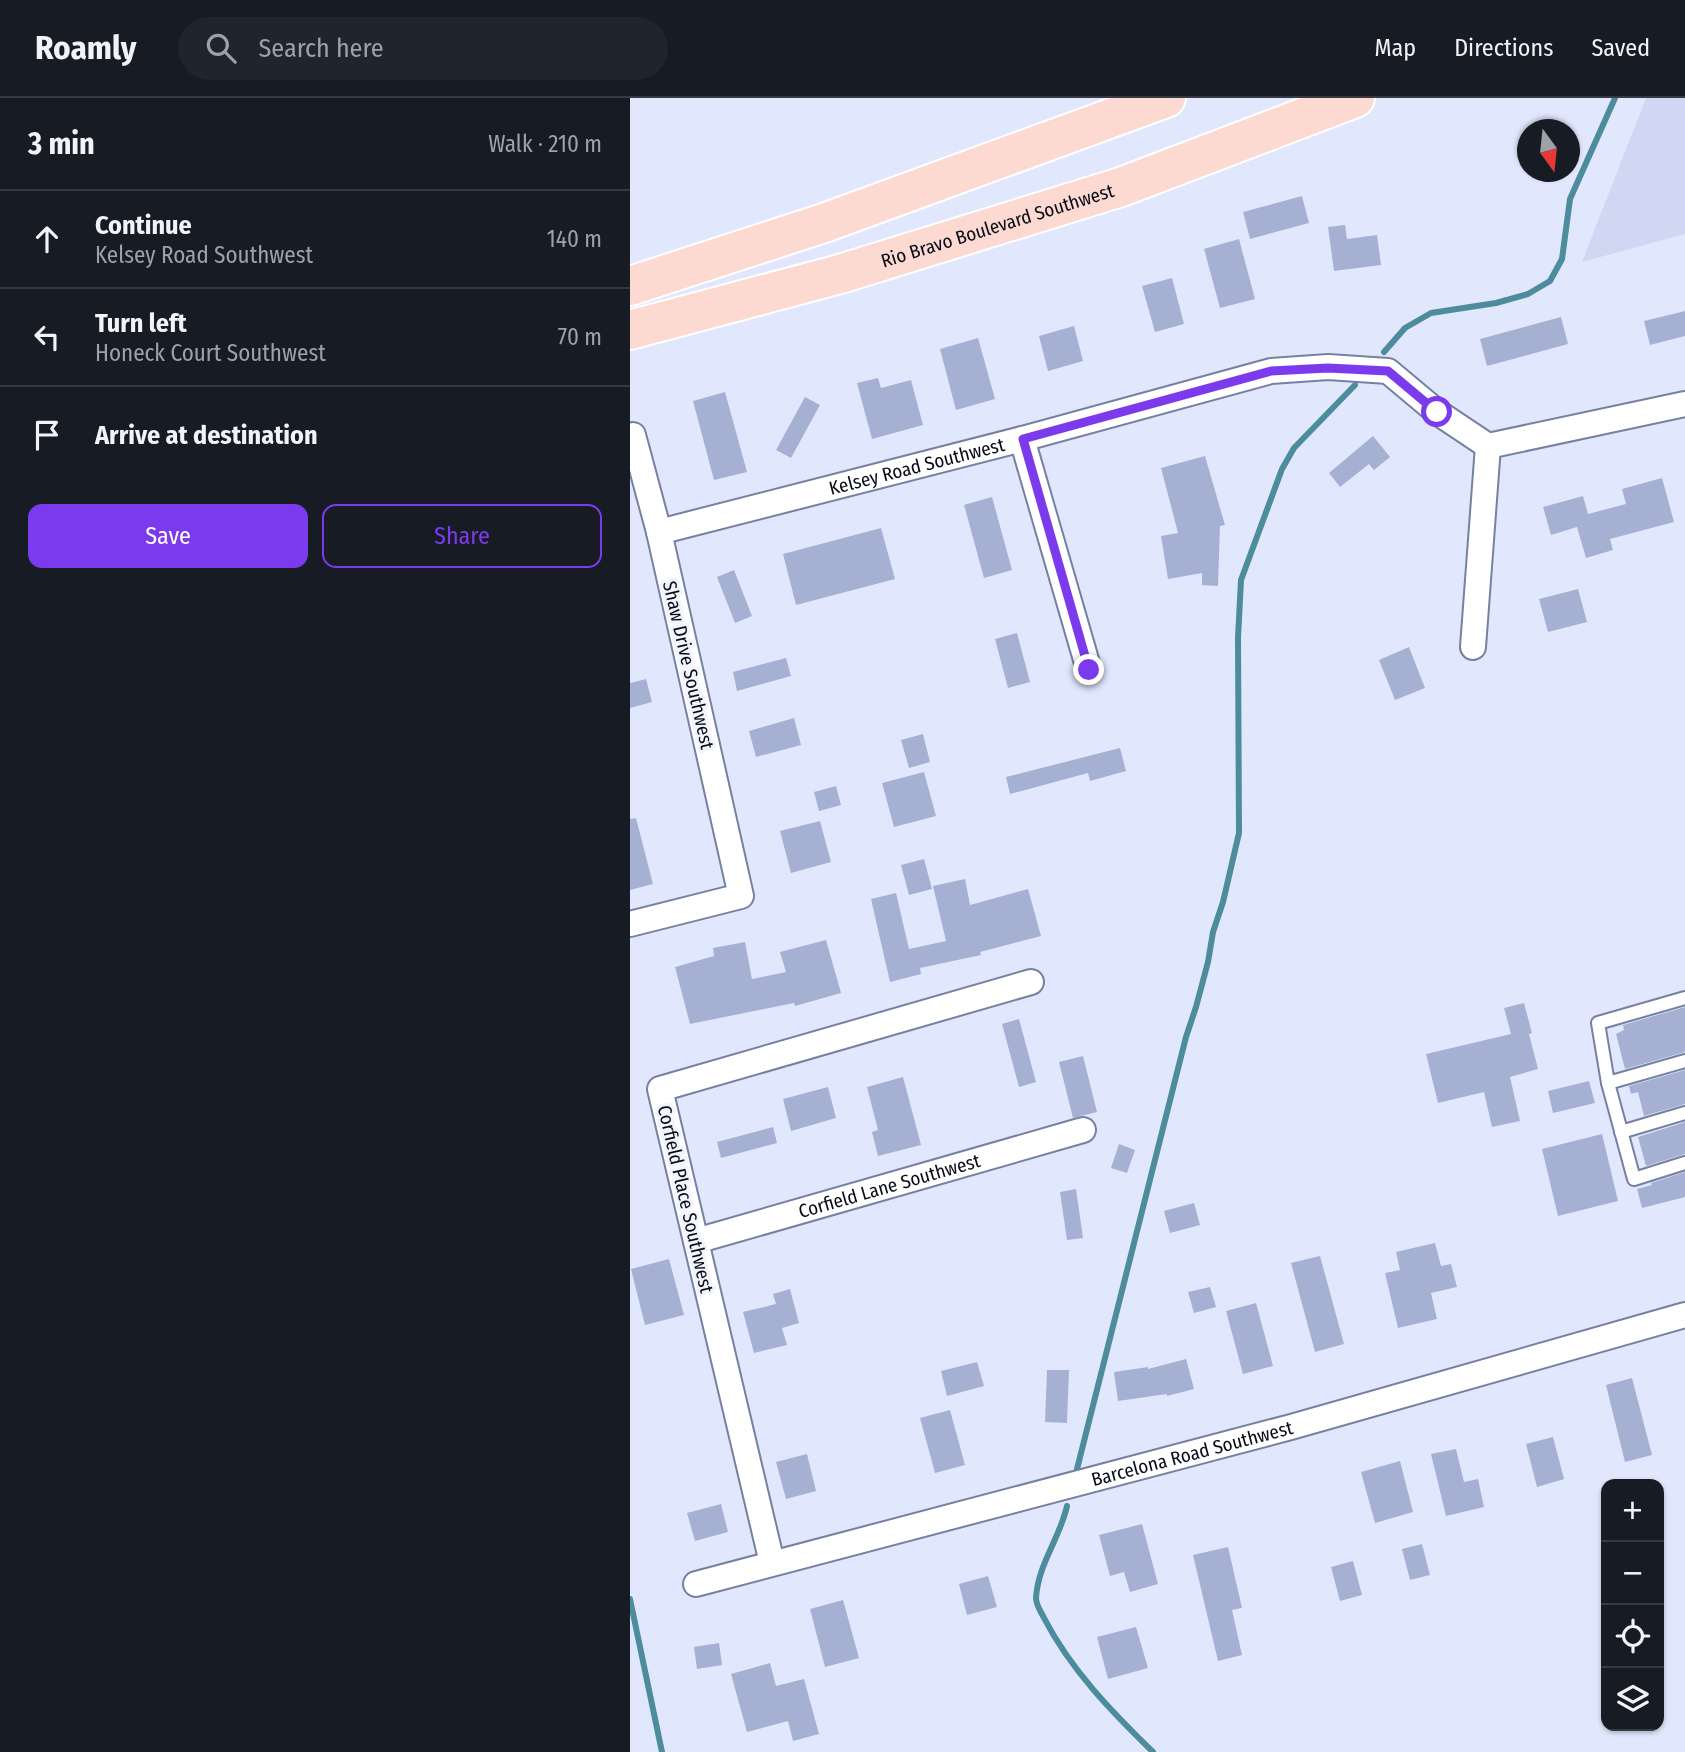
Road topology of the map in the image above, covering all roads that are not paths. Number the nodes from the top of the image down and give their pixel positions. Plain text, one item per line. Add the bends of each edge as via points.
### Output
1 (1166, 98) edge
2 (1355, 98) edge
3 (630, 286) edge
4 (630, 330) edge
5 (1685, 404) edge
6 (633, 435) dead end
7 (1023, 439) junction
8 (1488, 446) junction
9 (659, 532) junction
10 (1473, 647) dead end
11 (1089, 670) dead end
12 (630, 924) edge
13 (1031, 982) dead end
14 (1685, 998) edge
15 (1685, 1061) edge
16 (1608, 1083) junction
17 (1685, 1113) edge
18 (1083, 1130) dead end
19 (1621, 1132) junction
20 (1685, 1163) edge
21 (696, 1241) junction
22 (1685, 1315) edge
23 (772, 1563) junction
24 (695, 1584) dead end

1 - 3 main road via 824,223
2 - 4 main road, Rio Bravo Boulevard Southwest via 1121,187 840,274
5 - 8 street
6 - 9 street, Shaw Drive Southwest
7 - 8 street, Kelsey Road Southwest via 1271,371 1328,368 1388,371
7 - 9 street, Kelsey Road Southwest
7 - 11 street
8 - 10 street
9 - 12 street, Shaw Drive Southwest via 741,896
13 - 21 street, Corfield Place Southwest via 660,1089
14 - 16 lane via 1598,1023
15 - 16 lane
16 - 19 lane
17 - 19 lane
18 - 21 street, Corfield Lane Southwest
19 - 20 lane via 1634,1179
21 - 23 street, Corfield Place Southwest
22 - 23 street, Barcelona Road Southwest via 1291,1427
23 - 24 street, Barcelona Road Southwest

